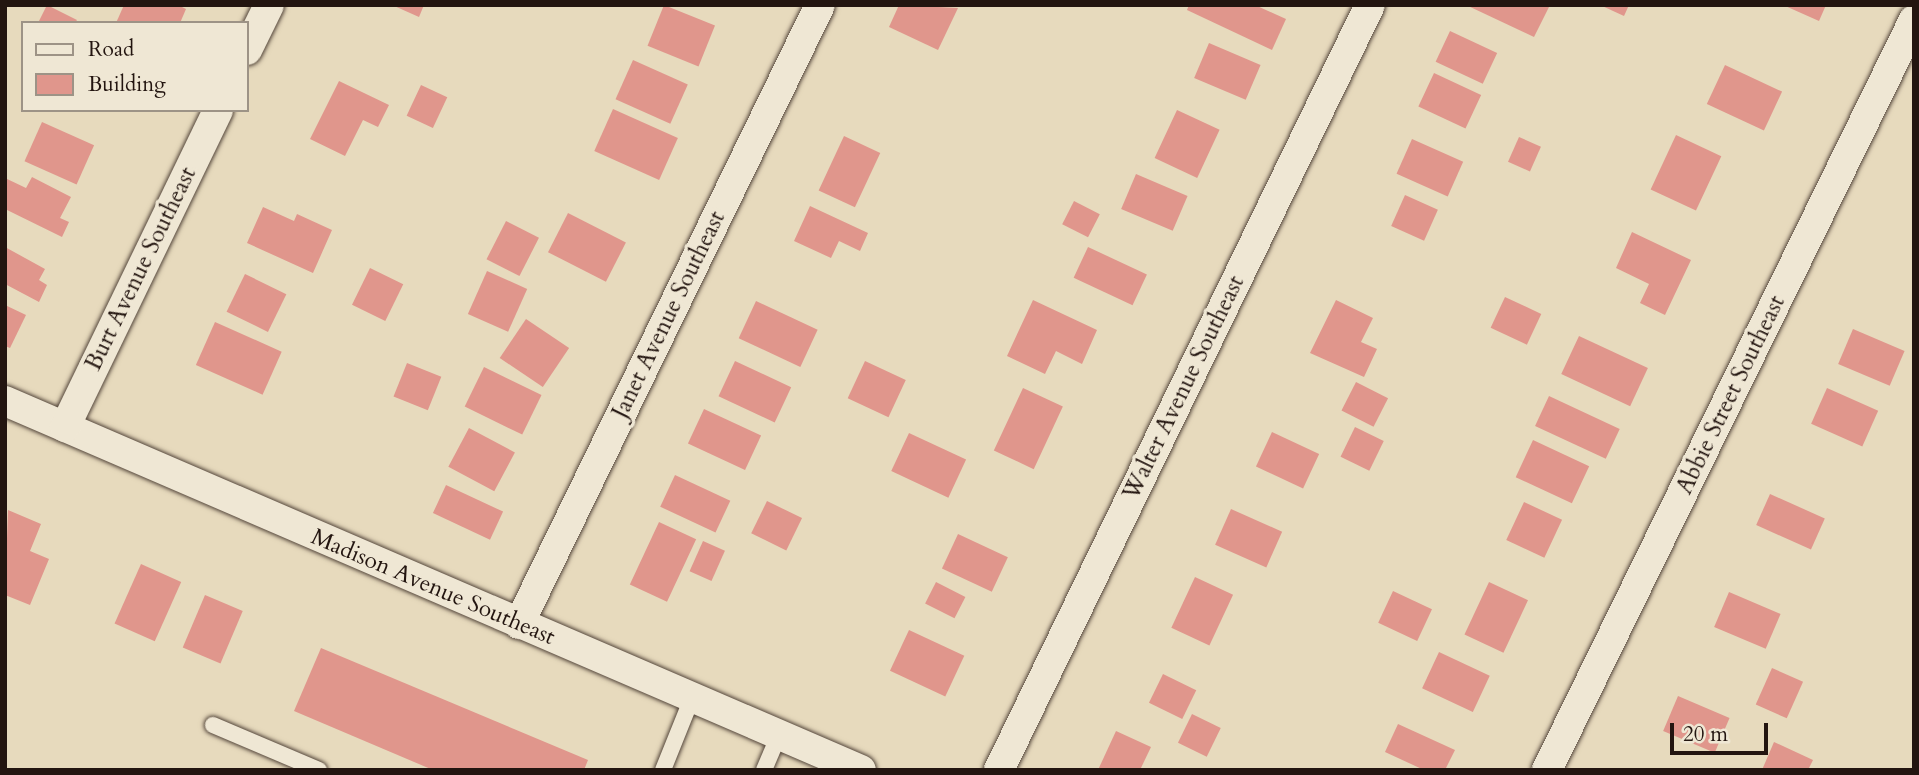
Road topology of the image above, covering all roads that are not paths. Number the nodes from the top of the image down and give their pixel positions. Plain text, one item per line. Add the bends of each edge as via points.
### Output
1 (269, 5) edge
2 (820, 5) edge
3 (1370, 5) edge
4 (1914, 20) edge
5 (248, 48) edge
6 (217, 112) edge
7 (5, 401) edge
8 (65, 427) junction
9 (519, 624) junction
10 (692, 698) junction
11 (213, 725) dead end
12 (779, 734) junction
13 (319, 770) edge
14 (663, 770) edge
15 (764, 770) edge
16 (861, 770) edge
17 (999, 770) edge
18 (1547, 770) edge

1 - 5 street
2 - 9 street, Janet Avenue Southeast
3 - 17 street, Walter Avenue Southeast
4 - 18 street, Abbie Street Southeast
6 - 8 street, Burt Avenue Southeast
7 - 8 street, Madison Avenue Southeast
8 - 9 street, Madison Avenue Southeast
9 - 10 street, Madison Avenue Southeast
10 - 12 street, Madison Avenue Southeast
10 - 14 lane
11 - 13 lane
12 - 15 lane
12 - 16 street, Madison Avenue Southeast

